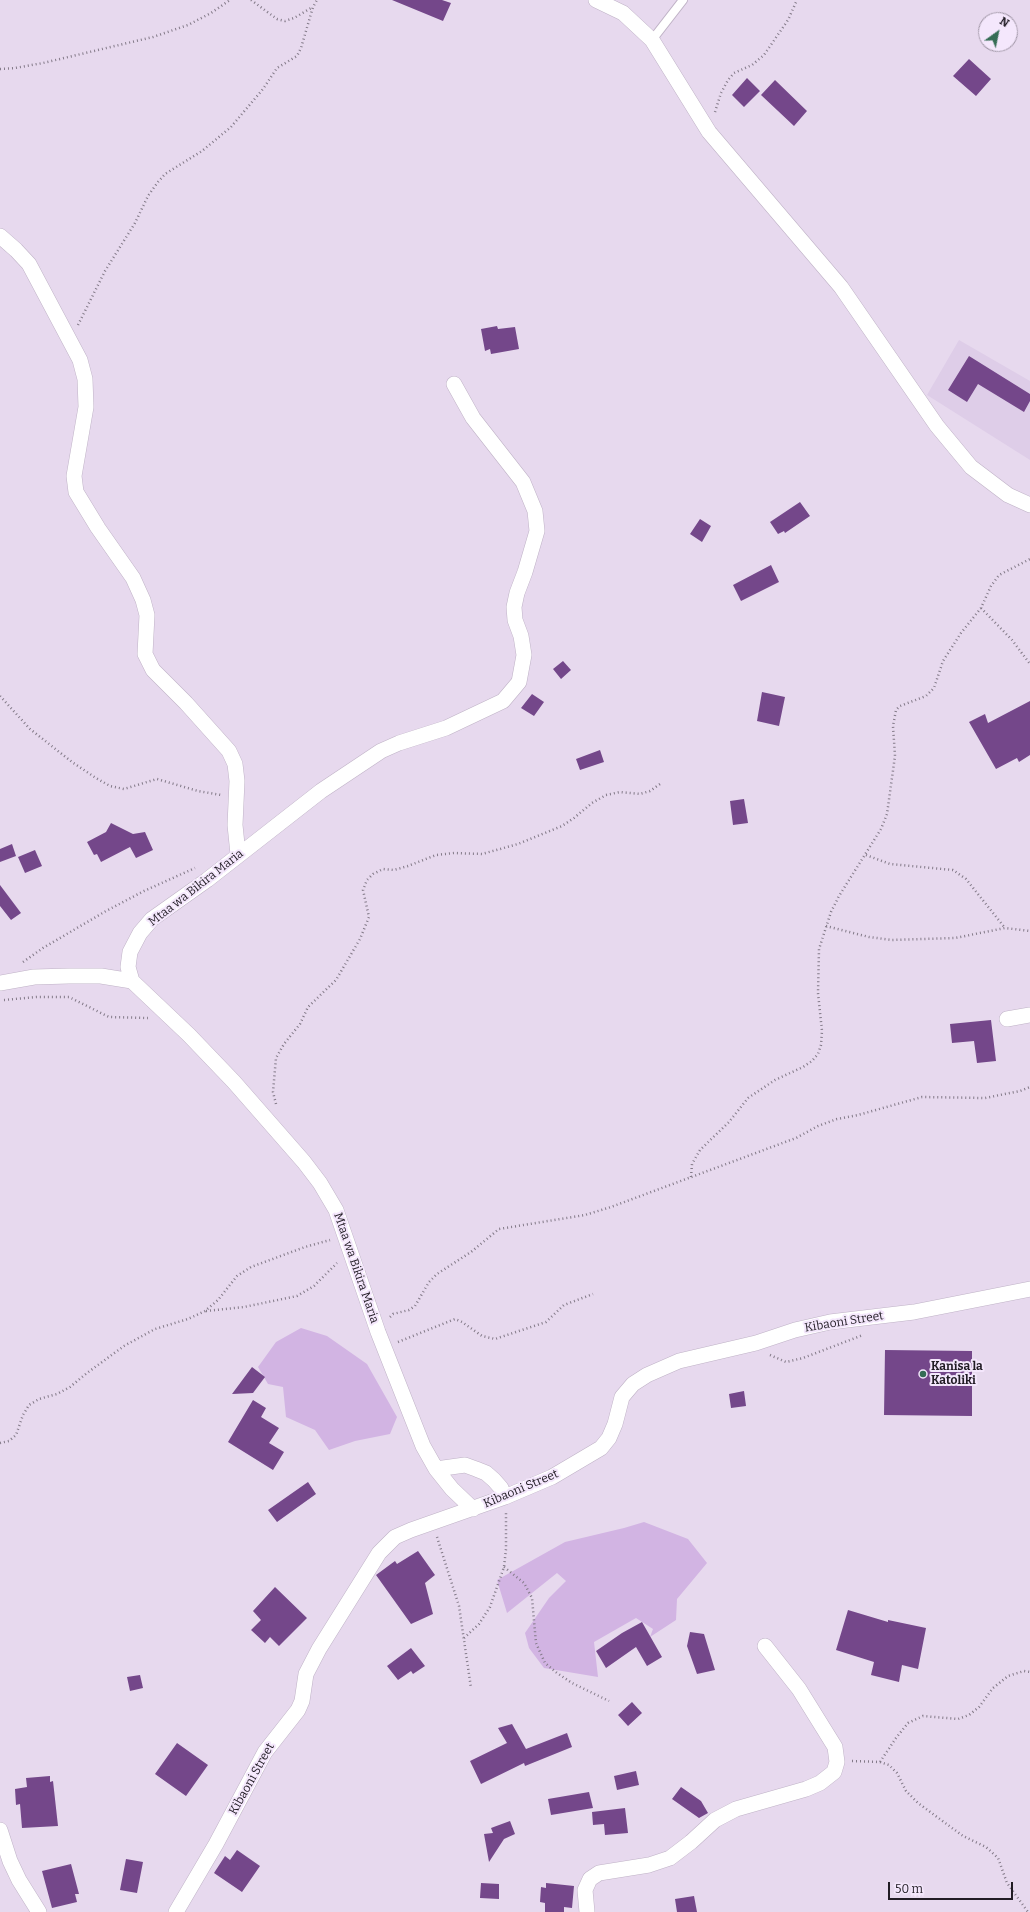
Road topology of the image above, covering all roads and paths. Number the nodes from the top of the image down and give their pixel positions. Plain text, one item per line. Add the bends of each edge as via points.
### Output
1 (230, 0) edge
2 (251, 0) edge
3 (317, 0) edge
4 (596, 0) edge
5 (683, 0) edge
6 (797, 0) edge
7 (313, 7) junction
8 (652, 40) junction
9 (0, 69) edge
10 (709, 132) junction
11 (0, 236) edge
12 (70, 342) junction
13 (454, 384) dead end
14 (1030, 505) edge
15 (1030, 560) edge
16 (981, 608) junction
17 (1030, 664) edge
18 (0, 696) edge
19 (660, 784) dead end
20 (236, 796) junction
21 (238, 854) junction
22 (866, 855) junction
23 (198, 867) dead end
24 (826, 926) junction
25 (1005, 928) junction
26 (1030, 931) edge
27 (22, 963) dead end
28 (132, 981) junction
29 (0, 983) edge
30 (0, 1000) edge
31 (1030, 1015) edge
32 (1007, 1019) dead end
33 (154, 1020) dead end
34 (1030, 1087) edge
35 (276, 1107) dead end
36 (691, 1177) junction
37 (348, 1243) junction
38 (1030, 1290) edge
39 (593, 1294) dead end
40 (205, 1311) junction
41 (378, 1332) junction
42 (864, 1334) dead end
43 (756, 1343) junction
44 (385, 1348) junction
45 (0, 1443) edge
46 (436, 1469) junction
47 (505, 1497) junction
48 (473, 1509) junction
49 (433, 1523) junction
50 (504, 1567) junction
51 (463, 1639) junction
52 (765, 1646) dead end
53 (1030, 1672) edge
54 (471, 1688) dead end
55 (609, 1701) dead end
56 (837, 1762) junction
57 (880, 1762) junction
58 (0, 1830) edge
59 (39, 1912) edge
60 (176, 1912) edge
61 (587, 1912) edge
62 (1028, 1912) edge

1 - 9 path via 205,16 153,37 43,63
2 - 7 path via 277,19 285,21
3 - 7 path
4 - 8 street via 623,13
5 - 8 lane
6 - 10 path via 788,20 764,55 752,65 734,73 728,80 721,93
7 - 12 path via 297,56 278,68 231,127 202,151 165,174 158,182 148,196 136,223 105,271
8 - 10 street
10 - 14 street via 841,287 937,426 971,467 1008,495
11 - 12 street via 29,264
12 - 20 street via 80,360 85,379 86,407 74,476 76,492 133,578 143,600 147,615 145,654 153,670 230,751 235,764
13 - 21 street, Mtaa wa Bikira Maria via 473,418 523,482 535,511 537,530 516,593 514,607 524,655 519,682 503,701 473,716 381,751 321,791
15 - 16 path via 999,575
16 - 17 path via 1012,640
16 - 22 path via 943,661 934,688 926,696 896,710 893,726 895,756 891,798 881,829
18 - 20 path via 30,729 78,766 110,786 124,789 157,779 198,791
19 - 35 path via 640,794 624,792 606,795 562,826 518,844 482,854 436,855 408,866 394,870 383,869 373,874 363,890 369,917 360,939 336,980 308,1007 300,1024 276,1058 273,1092
20 - 21 street
21 - 28 street, Mtaa wa Bikira Maria via 152,920 140,933 130,952 128,967
22 - 24 path via 839,896
22 - 25 path via 890,864 946,869 959,873
23 - 27 path via 106,911
24 - 25 path via 868,937 899,940 955,938
24 - 36 path via 819,949 818,993 822,1031 818,1054 803,1067 775,1080 748,1098 729,1122 700,1150 692,1164
25 - 26 path
28 - 29 street via 101,976 69,976 34,977
28 - 37 street, Mtaa wa Bikira Maria via 204,1050 304,1162 336,1210
30 - 33 path via 68,997 109,1017 142,1017
31 - 32 street
34 - 36 path via 985,1098 922,1097 837,1119 796,1138
36 - 41 path via 611,1208 499,1229 471,1252 437,1274 429,1282 415,1306 393,1314
37 - 40 path via 305,1247 251,1267 237,1276 218,1300
37 - 40 path via 314,1286 297,1296 244,1307
37 - 41 street, Mtaa wa Bikira Maria
38 - 43 street, Kibaoni Street via 914,1312 830,1322
39 - 44 path via 564,1305 546,1322 499,1338 482,1336 455,1319
40 - 45 path via 155,1329 124,1346 70,1387 29,1405 16,1435 9,1441
41 - 44 street, Mtaa wa Bikira Maria
42 - 43 path via 804,1358 786,1362 775,1359
43 - 47 street, Kibaoni Street via 680,1361 647,1375 633,1384 622,1397 615,1424 601,1448 552,1477
44 - 46 street, Mtaa wa Bikira Maria via 423,1446
46 - 47 street via 465,1466 486,1473 501,1488
46 - 48 street, Mtaa wa Bikira Maria
47 - 48 street, Kibaoni Street
47 - 50 path
48 - 49 street, Kibaoni Street
49 - 51 path via 459,1606
49 - 60 street, Kibaoni Street via 395,1538 379,1553 312,1662 306,1674 298,1710 265,1752 213,1850
50 - 51 path via 490,1607 479,1624
50 - 55 path via 524,1583 532,1598 536,1643 545,1663 572,1683
51 - 54 path
52 - 56 street via 799,1689 821,1723 835,1747
53 - 57 path via 1024,1671 1008,1676 992,1688 979,1708 969,1715 958,1719 923,1716 908,1723
56 - 57 path
56 - 61 street via 834,1772 820,1783 742,1807 715,1820 670,1858 635,1868 599,1873 590,1879 585,1890
57 - 62 path via 889,1765 897,1773 906,1791 918,1803 963,1836 986,1847 998,1858 1007,1883
58 - 59 street via 19,1880

